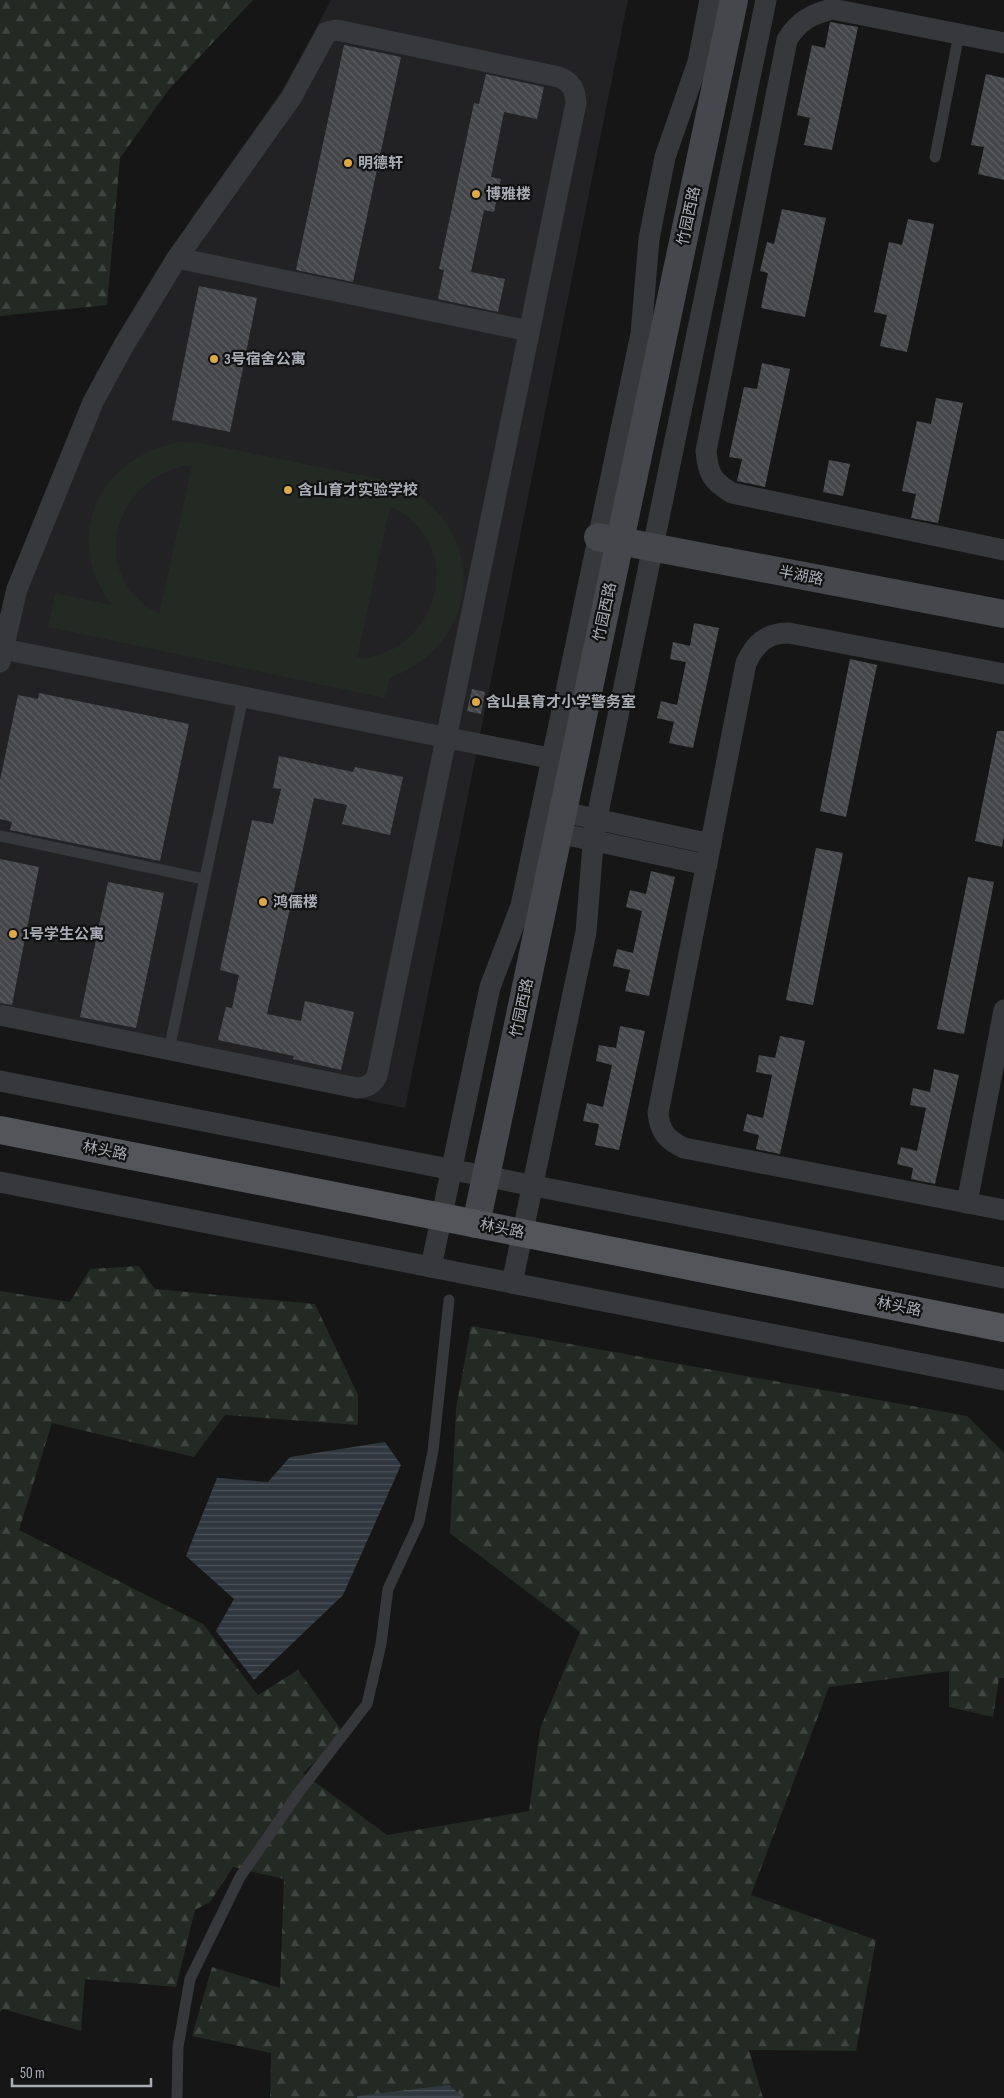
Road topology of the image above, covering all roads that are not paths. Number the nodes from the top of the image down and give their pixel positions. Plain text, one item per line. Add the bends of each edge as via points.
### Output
1 (710, 0) edge
2 (734, 0) edge
3 (766, 0) edge
4 (959, 34) junction
5 (1004, 43) edge
6 (707, 132) junction
7 (738, 138) junction
8 (766, 144) junction
9 (935, 158) dead end
10 (177, 258) junction
11 (529, 331) junction
12 (609, 540) junction
13 (654, 548) junction
14 (1004, 550) edge
15 (1004, 614) edge
16 (2, 655) edge
17 (1004, 674) edge
18 (243, 697) junction
19 (446, 738) junction
20 (573, 763) junction
21 (596, 819) junction
22 (561, 823) junction
23 (0, 836) edge
24 (593, 840) junction
25 (711, 844) junction
26 (707, 865) junction
27 (204, 879) junction
28 (1004, 1010) edge
29 (0, 1015) edge
30 (169, 1050) junction
31 (0, 1081) edge
32 (0, 1130) edge
33 (452, 1169) junction
34 (486, 1176) junction
35 (0, 1182) edge
36 (533, 1185) junction
37 (967, 1203) junction
38 (1004, 1210) edge
39 (442, 1217) junction
40 (476, 1224) junction
41 (523, 1233) junction
42 (431, 1267) junction
43 (1004, 1278) edge
44 (512, 1283) junction
45 (449, 1300) dead end
46 (1004, 1328) edge
47 (1004, 1380) edge
48 (178, 2098) edge

1 - 12 street via 698,62 665,157 649,238 641,334
2 - 6 main road, 竹园西路
3 - 7 street
4 - 5 street
4 - 8 street via 832,9 814,13 794,28 787,40
4 - 9 lane
6 - 7 street
6 - 12 main road, 竹园西路
7 - 8 street
7 - 13 street
8 - 14 street via 706,451 707,469 716,484 732,493
10 - 11 street
10 - 11 street via 292,98 324,36 337,30 560,77 573,88 576,103
10 - 16 street via 93,402 17,589
11 - 19 street
12 - 13 main road, 半湖路
12 - 20 main road, 竹园西路
12 - 33 street via 521,906 490,988
13 - 15 main road, 半湖路
13 - 21 street
16 - 18 street
17 - 25 street via 789,633 775,633 761,640 746,663
18 - 19 street
18 - 27 lane
19 - 20 street
19 - 30 street via 373,1083 356,1088
20 - 22 main road, 竹园西路
21 - 22 street
21 - 24 street
21 - 25 street
22 - 24 street
22 - 34 main road, 竹园西路
23 - 27 lane
24 - 26 street
24 - 36 street via 586,932
25 - 26 street
26 - 37 street via 658,1113 665,1137 684,1148
27 - 30 lane
28 - 37 street
29 - 30 street
31 - 33 street
32 - 39 main road, 林头路
33 - 34 street
33 - 39 street
34 - 36 street
34 - 40 main road, 竹园西路
35 - 42 street
36 - 41 street
36 - 43 street
37 - 38 street
39 - 40 main road, 林头路
39 - 42 street
40 - 41 main road, 林头路
41 - 44 street
41 - 46 main road, 林头路
42 - 44 street
44 - 47 street
45 - 48 lane via 433,1451 419,1522 388,1589 382,1644 367,1704 299,1792 240,1877 190,1979 178,2047

